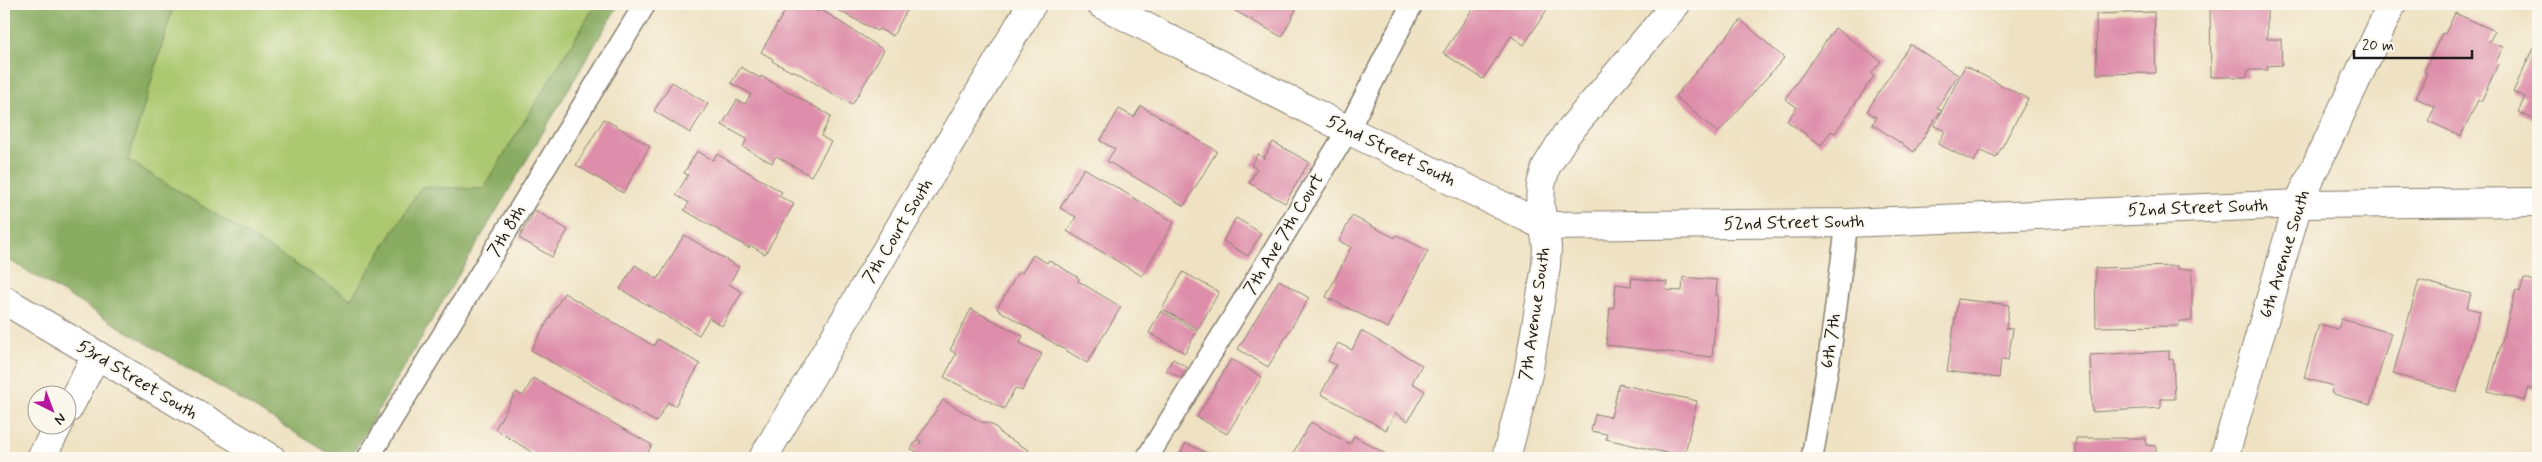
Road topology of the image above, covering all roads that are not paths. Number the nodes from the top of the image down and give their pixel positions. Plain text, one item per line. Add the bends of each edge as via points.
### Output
1 (645, 4) edge
2 (1032, 4) edge
3 (1101, 4) edge
4 (1412, 4) edge
5 (1676, 4) edge
6 (2392, 4) edge
7 (1348, 130) junction
8 (2538, 202) edge
9 (2298, 204) junction
10 (1847, 223) junction
11 (1544, 226) junction
12 (4, 300) edge
13 (96, 356) junction
14 (78, 390) edge
15 (54, 434) edge
16 (41, 458) edge
17 (271, 458) edge
18 (368, 458) edge
19 (763, 458) edge
20 (1147, 458) edge
21 (1506, 458) edge
22 (1812, 458) edge
23 (2224, 458) edge

1 - 18 lane, 7th 8th
2 - 19 street, 7th Court South
3 - 7 street, 52nd Street South
4 - 7 lane, 7th Ave 7th Court
5 - 11 street, 7th Avenue South via 1554,151 1542,185 1540,205
6 - 9 street, 6th Avenue South
7 - 11 street, 52nd Street South
7 - 20 lane, 7th Ave 7th Court
8 - 9 street, 52nd Street South
9 - 10 street, 52nd Street South
9 - 23 street, 6th Avenue South
10 - 11 street, 52nd Street South
10 - 22 lane, 6th 7th
11 - 21 street, 7th Avenue South via 1546,266 1528,374
12 - 13 street, 53rd Street South
13 - 14 street
13 - 17 street, 53rd Street South
15 - 16 street

